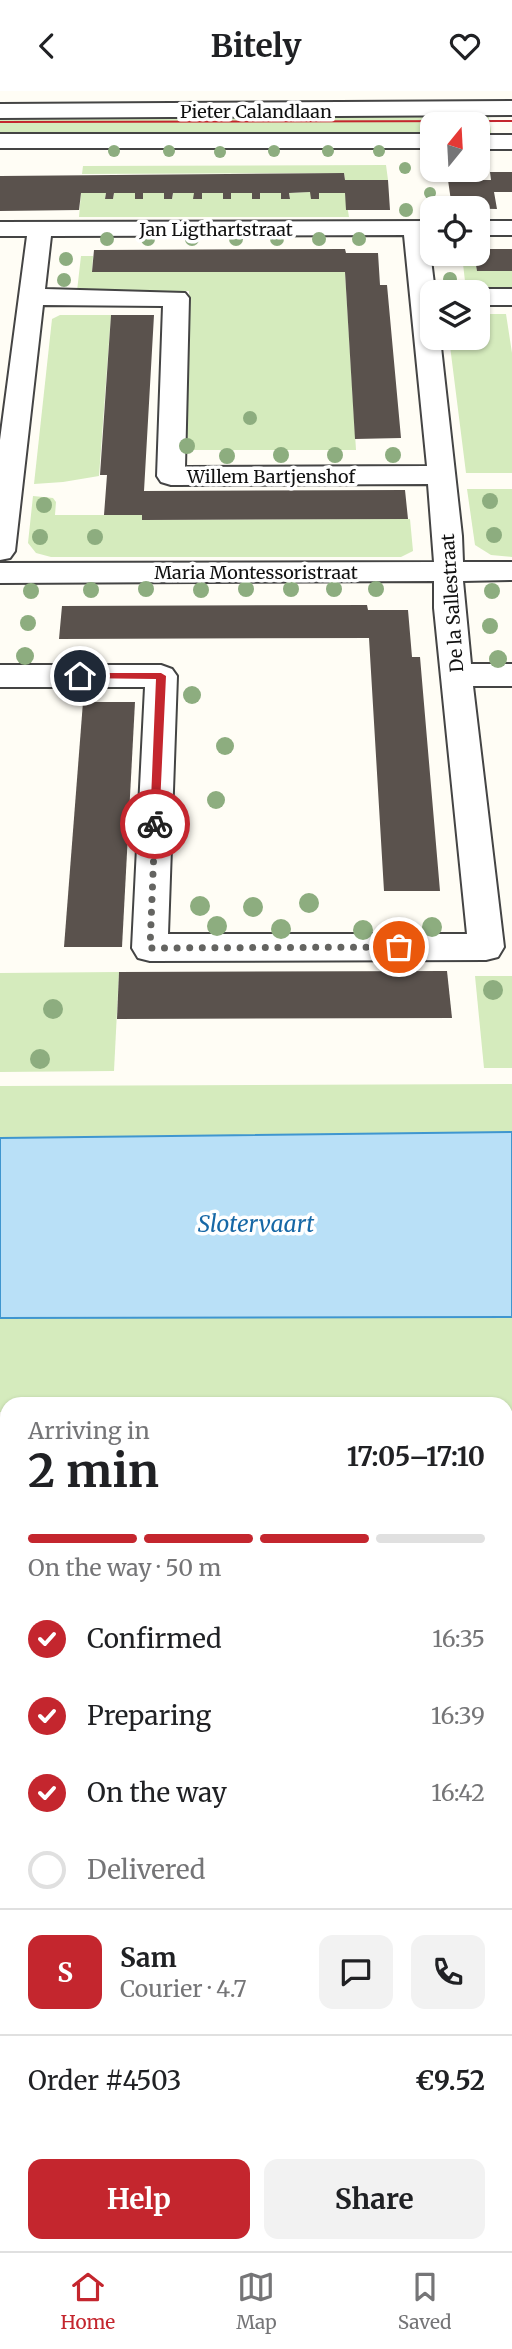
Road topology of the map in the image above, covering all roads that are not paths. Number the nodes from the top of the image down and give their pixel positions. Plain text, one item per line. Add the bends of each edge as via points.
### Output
1 (512, 108) edge
2 (0, 111) edge
3 (0, 141) edge
4 (420, 141) edge
5 (490, 142) edge
6 (512, 142) edge
7 (420, 228) edge
8 (490, 228) edge
9 (512, 228) edge
10 (0, 229) edge
11 (40, 229) junction
12 (32, 297) junction
13 (490, 297) edge
14 (512, 297) edge
15 (431, 350) edge
16 (442, 475) junction
17 (5, 476) edge
18 (0, 551) edge
19 (449, 571) junction
20 (512, 571) edge
21 (0, 573) edge
22 (456, 675) junction
23 (512, 675) edge
24 (0, 676) edge

1 - 2 street, Pieter Calandlaan
3 - 4 street, Pieter Calandlaan
5 - 6 street
7 - 11 street, Jan Ligthartstraat
8 - 9 street
10 - 11 street, Jan Ligthartstraat
11 - 12 street
12 - 16 street, Willem Bartjenshof via 176,298 171,476
12 - 17 street
13 - 14 street
15 - 16 street, De la Sallestraat
16 - 19 street, De la Sallestraat
17 - 18 street
19 - 20 street, Maria Montessoristraat
19 - 21 street, Maria Montessoristraat
19 - 22 street, De la Sallestraat
22 - 23 street
22 - 24 street, De la Sallestraat via 486,947 150,948 161,676

